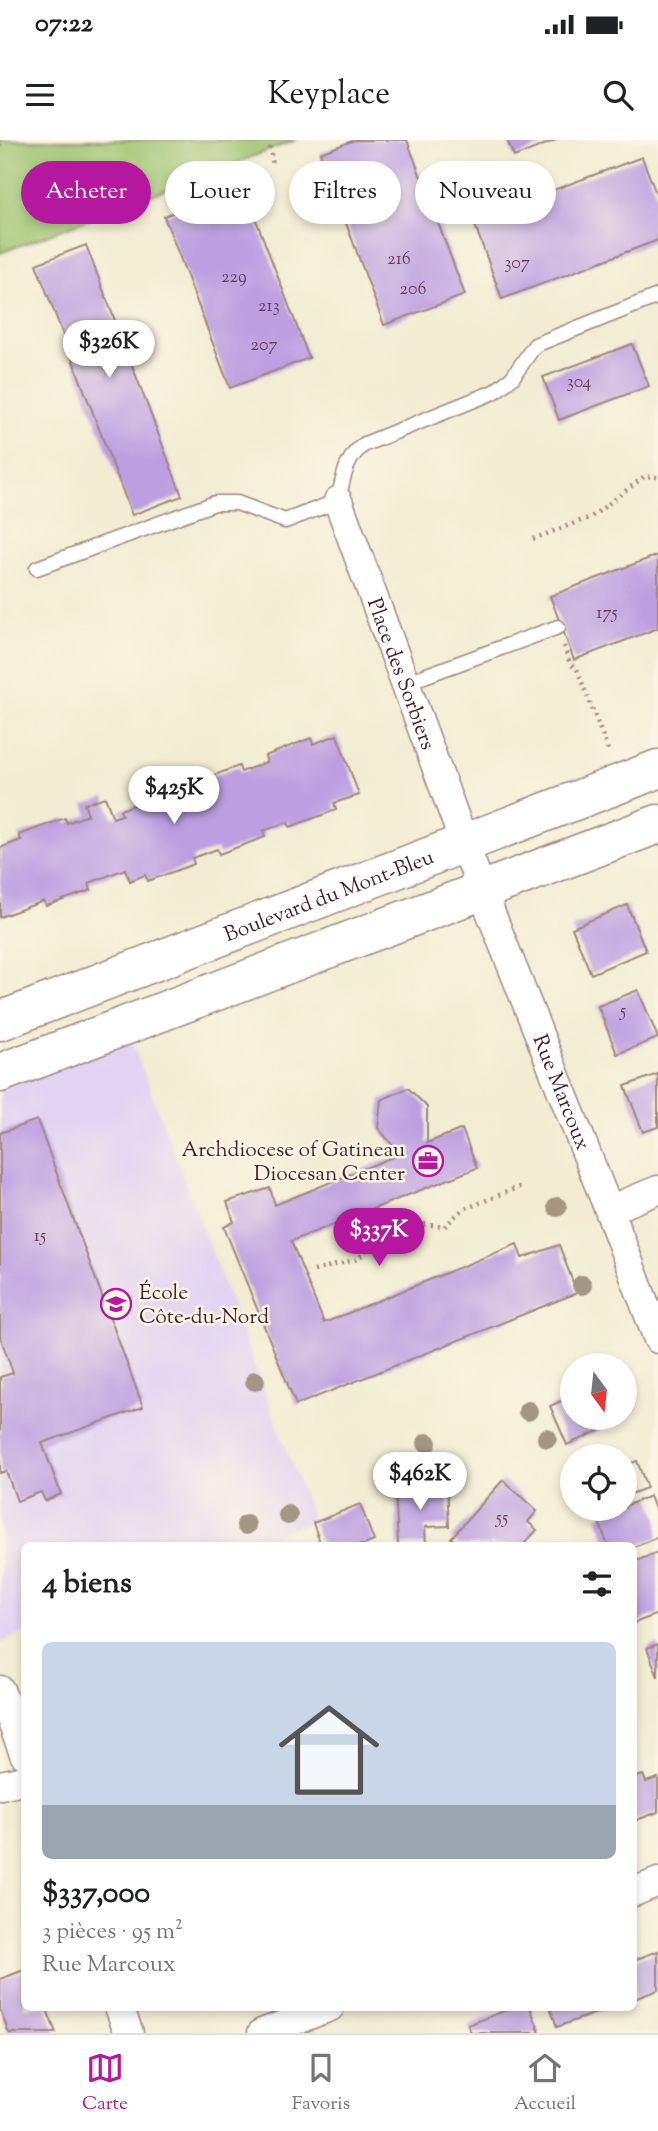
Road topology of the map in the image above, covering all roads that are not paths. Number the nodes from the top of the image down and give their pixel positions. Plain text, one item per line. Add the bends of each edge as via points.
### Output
1 (658, 296) edge
2 (338, 501) junction
3 (37, 568) dead end
4 (558, 627) road end
5 (405, 683) junction
6 (658, 769) edge
7 (658, 824) edge
8 (466, 844) junction
9 (482, 891) junction
10 (0, 1021) edge
11 (0, 1073) edge
12 (658, 1190) edge
13 (609, 1210) junction
14 (658, 1339) edge
15 (0, 1690) edge
16 (21, 1746) edge
17 (21, 1781) edge
18 (0, 1785) edge
19 (658, 1882) edge
20 (637, 1891) edge
21 (121, 2011) edge
22 (320, 2011) edge
23 (129, 2033) edge
24 (262, 2033) edge

1 - 2 lane via 535,345 513,378 494,393 355,450
2 - 3 lane via 285,521 237,503 215,503
2 - 5 street, Place des Sorbiers
4 - 5 lane
5 - 8 street, Place des Sorbiers
6 - 8 street, Boulevard du Mont-Bleu
7 - 9 street
8 - 9 street, Rue Marcoux
8 - 10 street, Boulevard du Mont-Bleu
9 - 11 street
9 - 13 street, Rue Marcoux
12 - 13 street
13 - 14 street, Rue Marcoux
15 - 16 street
17 - 18 street
19 - 20 street
21 - 23 street
22 - 24 street

